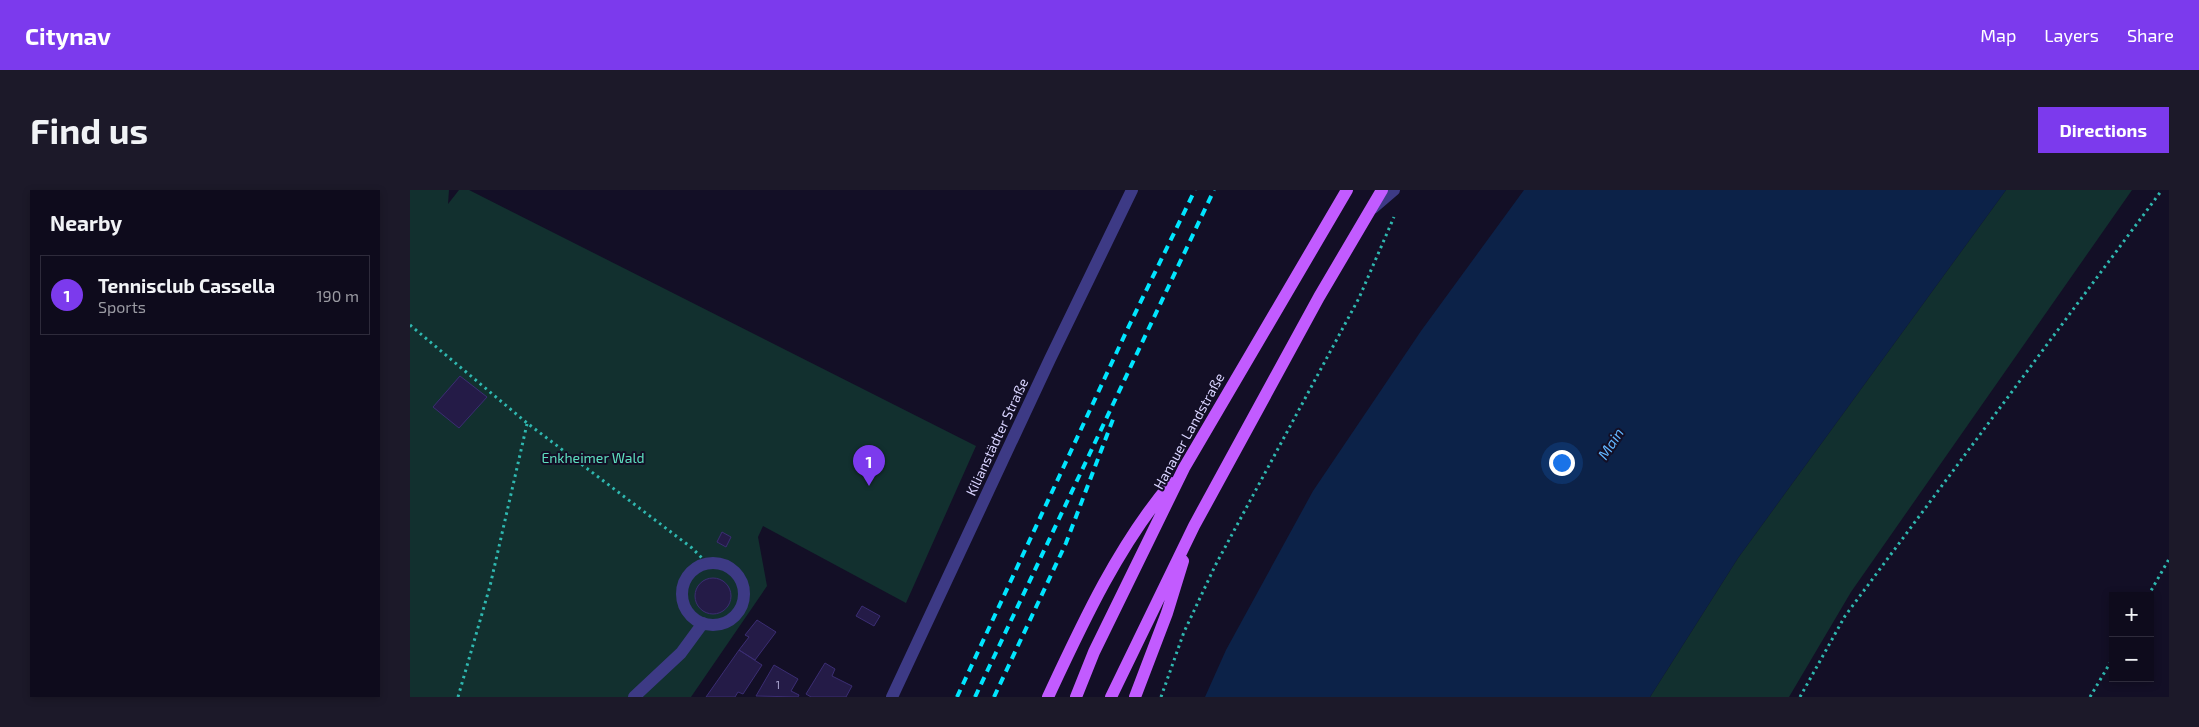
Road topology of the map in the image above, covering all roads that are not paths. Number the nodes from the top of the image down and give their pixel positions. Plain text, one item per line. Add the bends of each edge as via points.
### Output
1 (1132, 190) edge
2 (1347, 190) edge
3 (1382, 190) edge
4 (1394, 190) edge
5 (1369, 211) junction
6 (1184, 468) junction
7 (1194, 526) junction
8 (703, 623) junction
9 (634, 697) edge
10 (892, 697) edge
11 (1048, 697) edge
12 (1076, 697) edge
13 (1111, 697) edge
14 (1135, 697) edge

1 - 10 street, Kilianstädter Straße
2 - 6 main road, Hanauer Landstraße
3 - 5 main road
4 - 5 street
5 - 7 main road
6 - 11 main road via 1151,508 1112,568
6 - 12 main road, Hanauer Landstraße via 1094,652
7 - 13 main road
7 - 14 main road via 1167,613
8 - 8 street via 722,624 730,620 742,605 744,586 736,572 723,564 707,563 696,568 683,586 682,598 686,608
8 - 9 street via 681,653

